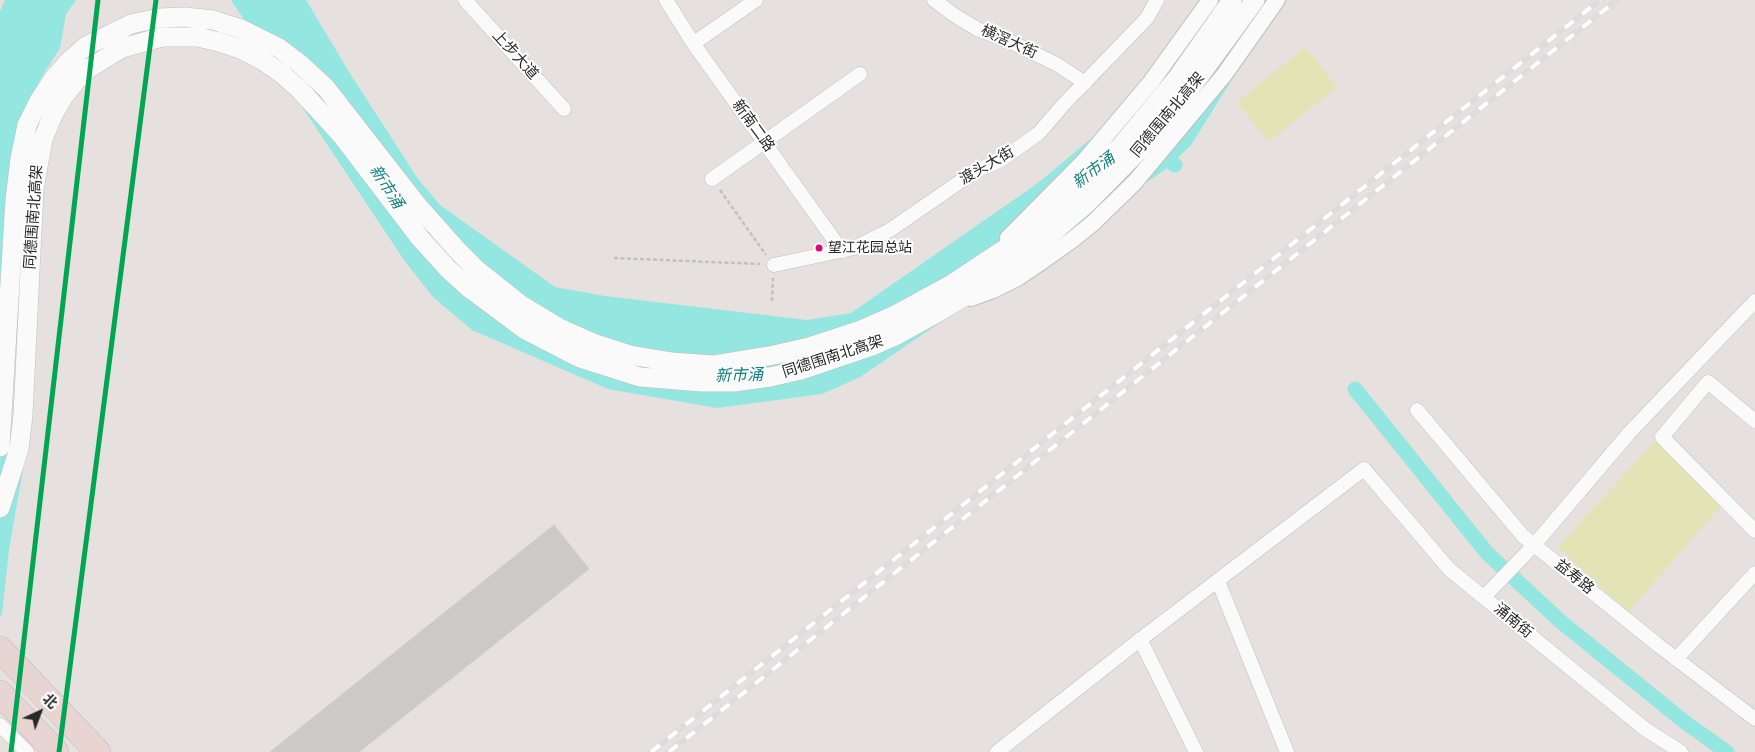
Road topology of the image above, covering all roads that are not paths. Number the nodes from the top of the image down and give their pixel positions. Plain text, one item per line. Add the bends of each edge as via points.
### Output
1 (465, 0) edge
2 (666, 0) edge
3 (756, 0) edge
4 (934, 0) edge
5 (1157, 0) edge
6 (1210, 0) edge
7 (1232, 0) edge
8 (1255, 0) edge
9 (1277, 0) edge
10 (694, 43) junction
11 (860, 74) dead end
12 (1085, 83) junction
13 (564, 109) dead end
14 (764, 142) junction
15 (712, 179) road end
16 (842, 251) junction
17 (774, 265) road end
18 (976, 269) junction
19 (1755, 302) edge
20 (944, 309) junction
21 (1417, 410) dead end
22 (1755, 421) edge
23 (0, 447) edge
24 (0, 508) edge
25 (1755, 531) edge
26 (1534, 545) junction
27 (1755, 573) edge
28 (1218, 581) junction
29 (1484, 597) junction
30 (1140, 639) junction
31 (0, 649) edge
32 (1676, 659) junction
33 (0, 694) edge
34 (1755, 719) edge
35 (0, 725) edge
36 (26, 752) edge
37 (56, 752) edge
38 (98, 752) edge
39 (997, 752) edge
40 (1196, 752) edge
41 (1288, 752) edge
42 (1681, 752) edge

1 - 13 street, 上步大道
2 - 10 street, 新南二路
3 - 10 street
4 - 12 street, 横滘大街 via 979,30 1058,65
5 - 12 street, 渡头大街 via 1147,18
6 - 18 street via 1151,82 1086,159
7 - 18 main road, 同德围南北高架 via 1178,77 1120,147 1051,212
8 - 20 main road, 同德围南北高架 via 1176,108 1122,170 1024,258
9 - 20 street via 1164,149 1093,223 1018,277
10 - 14 street, 新南二路
11 - 14 street
12 - 16 street, 渡头大街 via 1039,133 1001,160 974,172 890,230
14 - 15 street
14 - 16 street, 新南二路
16 - 17 street, 渡头大街
18 - 23 main road, 同德围南北高架 via 893,316 809,347 713,365 630,355 559,328 521,305 477,270 437,228 326,88 279,48 241,29 213,20 160,18 131,24 86,46 54,78 27,125 16,200
19 - 26 street via 1630,432
20 - 24 main road, 同德围南北高架 via 872,346 770,377 734,382 686,382 640,377 605,367 524,329 469,288 420,238 343,137 282,74 249,53 219,42 179,36 153,39 122,48 88,69 64,96 43,139 34,189 23,415 19,449
21 - 26 street, 益寿路
22 - 25 street via 1708,382 1662,437
26 - 29 street
26 - 32 street, 益寿路
27 - 32 street
28 - 29 street, 涌南街 via 1364,469 1449,569
28 - 30 street
28 - 41 street
29 - 42 street, 涌南街 via 1645,729
30 - 39 street
30 - 40 street
31 - 38 highway
32 - 34 street, 益寿路
33 - 37 highway
35 - 36 street

